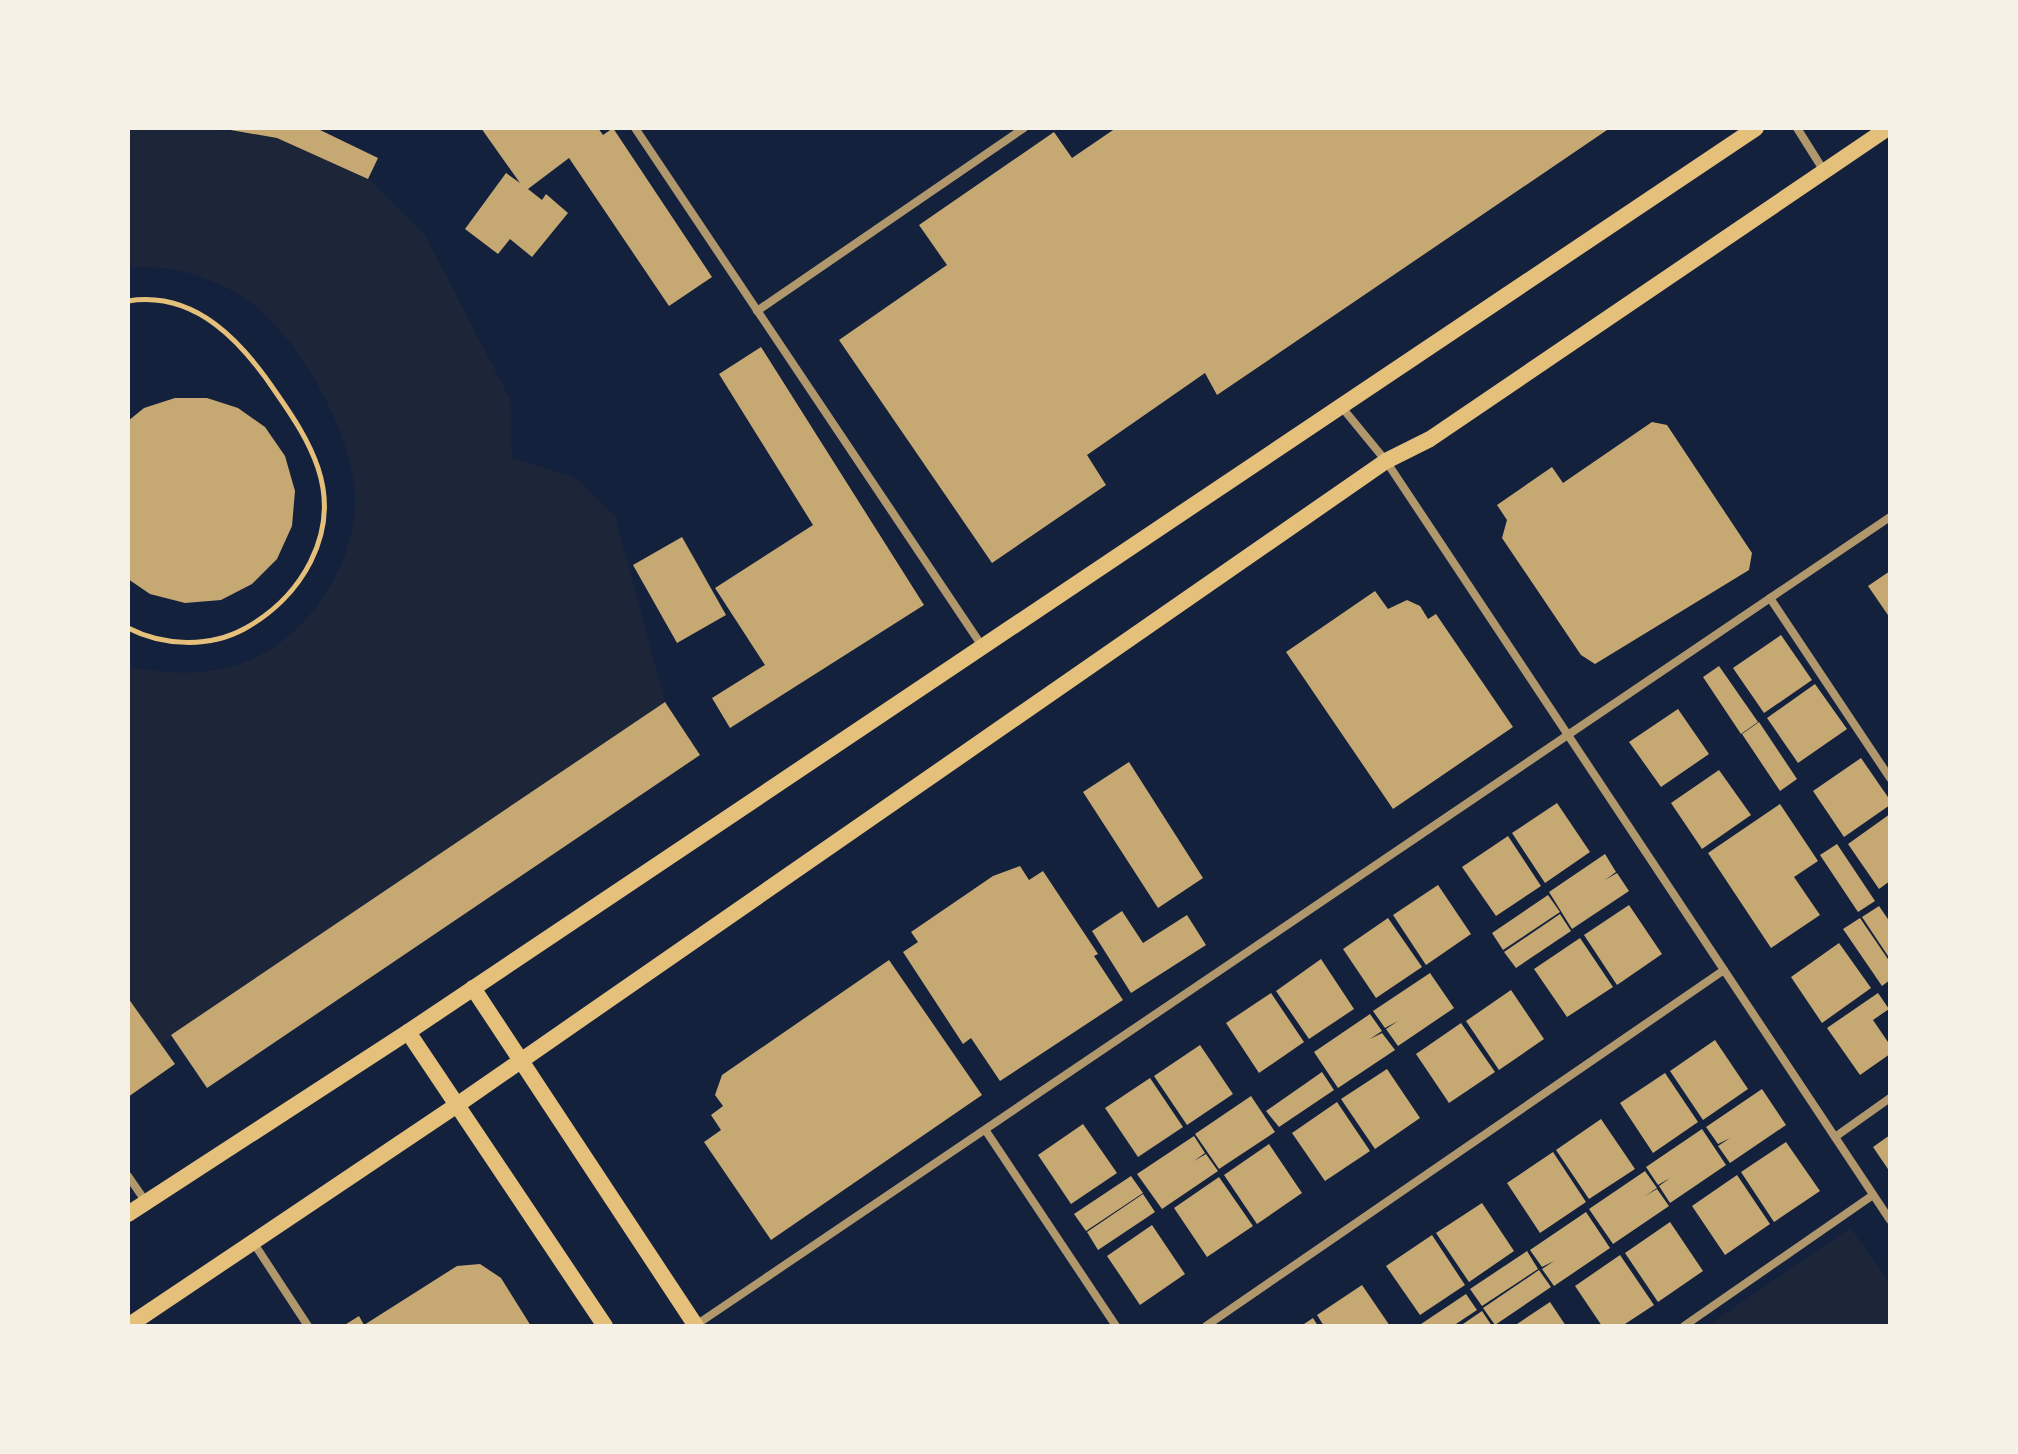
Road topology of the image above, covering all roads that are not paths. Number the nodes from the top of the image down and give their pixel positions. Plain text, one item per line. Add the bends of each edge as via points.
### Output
1 (635, 128) edge
2 (1024, 128) edge
3 (1756, 128) edge
4 (1797, 128) edge
5 (1888, 128) edge
6 (1825, 171) junction
7 (757, 311) junction
8 (1340, 405) junction
9 (1386, 461) junction
10 (1890, 517) edge
11 (1770, 598) junction
12 (982, 646) junction
13 (1568, 735) junction
14 (1890, 778) edge
15 (1724, 970) junction
16 (473, 988) junction
17 (408, 1032) junction
18 (521, 1059) junction
19 (1890, 1098) edge
20 (457, 1105) junction
21 (986, 1131) junction
22 (1835, 1137) junction
23 (128, 1176) edge
24 (1873, 1195) junction
25 (146, 1202) junction
26 (128, 1214) edge
27 (1890, 1220) edge
28 (253, 1242) junction
29 (128, 1326) edge
30 (308, 1326) edge
31 (605, 1326) edge
32 (696, 1326) edge
33 (1116, 1326) edge
34 (1206, 1326) edge
35 (1684, 1326) edge

1 - 7 street
2 - 7 street
3 - 8 main road
4 - 6 street
5 - 6 main road
6 - 9 main road via 1430,439
7 - 12 street
8 - 9 street
8 - 12 main road
9 - 13 street
9 - 18 main road
10 - 11 street
11 - 13 street
11 - 14 street
12 - 16 main road
13 - 15 street
13 - 21 street
15 - 22 street
15 - 34 street
16 - 17 main road
16 - 18 main road
17 - 20 main road
17 - 25 main road
18 - 20 main road
18 - 32 main road
19 - 22 street
20 - 28 main road
20 - 31 main road
21 - 32 street
21 - 33 street
22 - 24 street
23 - 25 street
24 - 27 street
24 - 35 street
25 - 26 main road
28 - 29 main road
28 - 30 street

